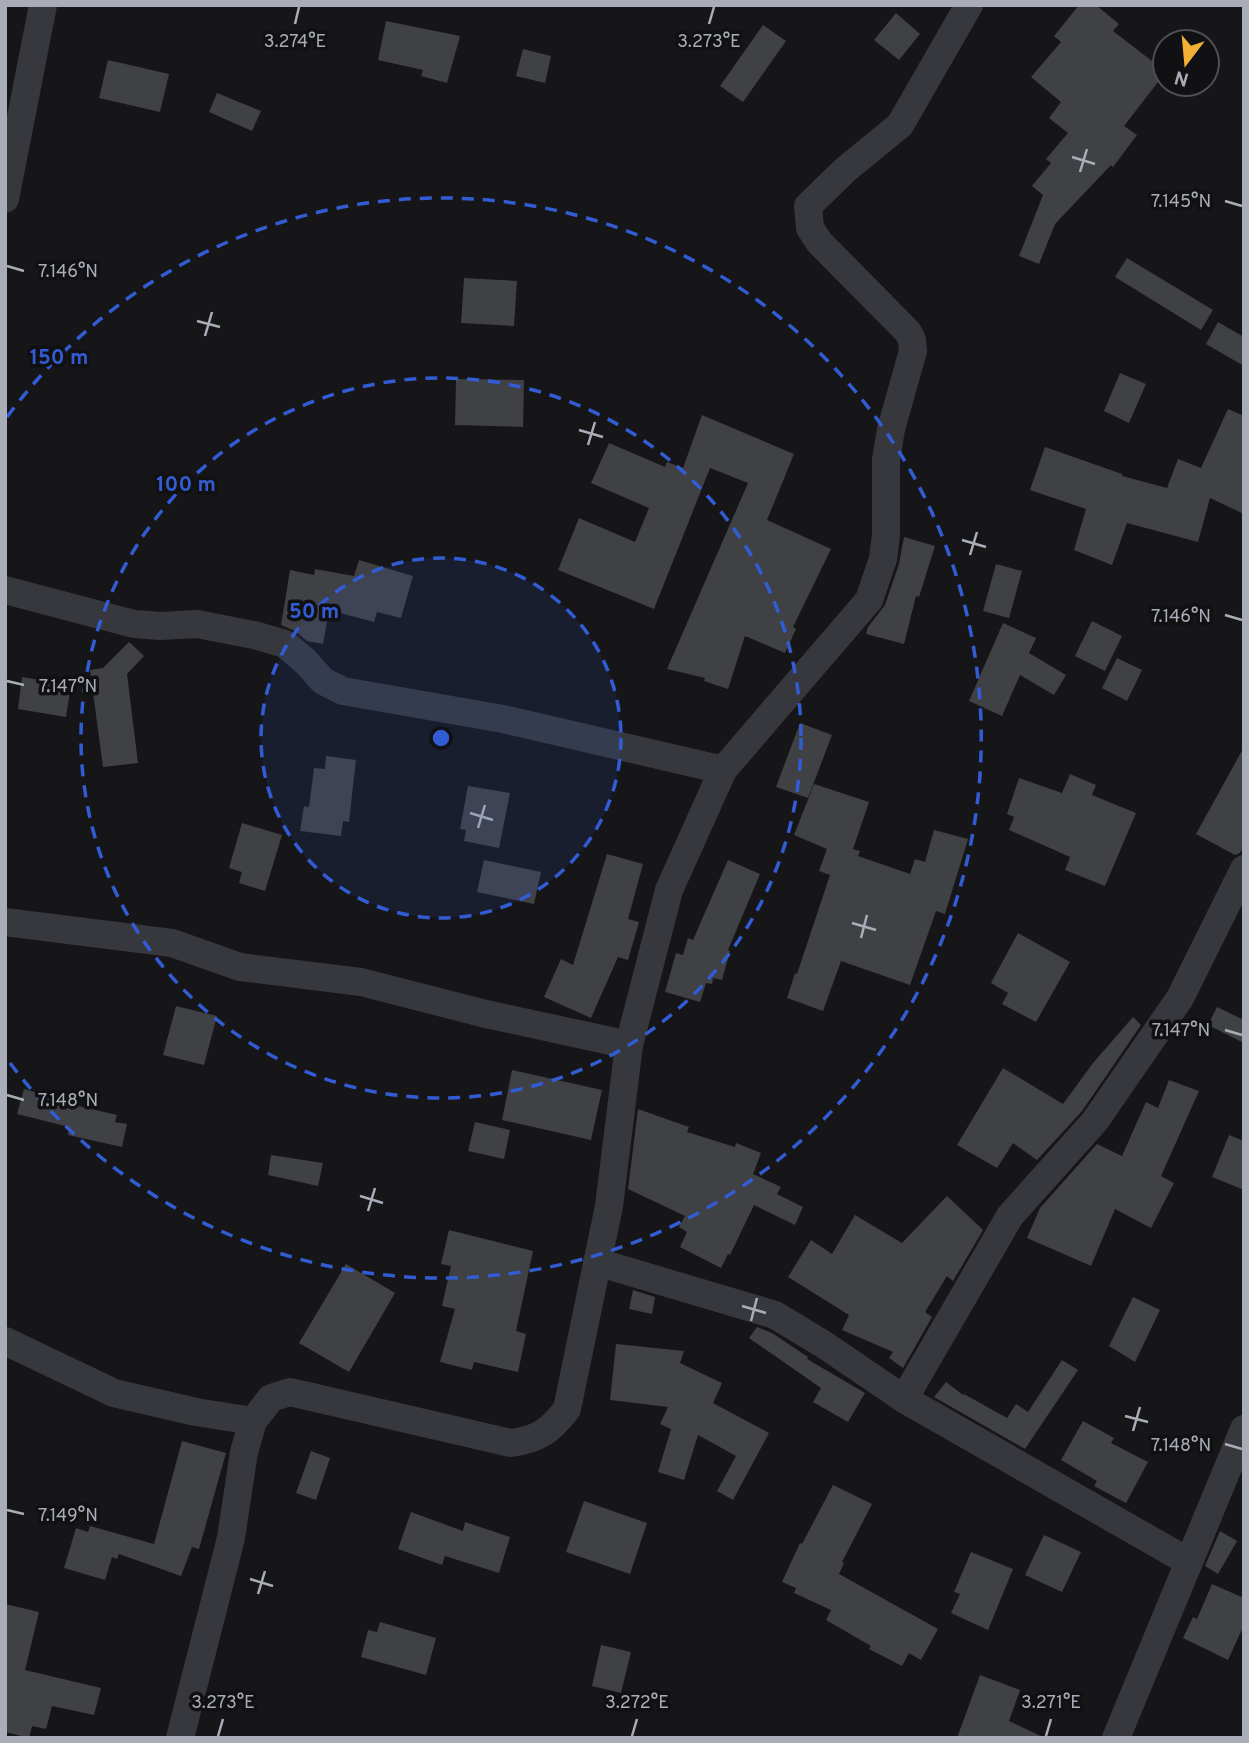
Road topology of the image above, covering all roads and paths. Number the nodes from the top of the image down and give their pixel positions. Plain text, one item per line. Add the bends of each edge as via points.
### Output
1 (43, 5) edge
2 (969, 5) edge
3 (5, 198) edge
4 (5, 590) edge
5 (723, 770) junction
6 (1244, 869) edge
7 (5, 922) edge
8 (629, 1045) junction
9 (597, 1262) junction
10 (5, 1341) edge
11 (904, 1399) junction
12 (253, 1421) junction
13 (1244, 1429) edge
14 (1189, 1562) junction
15 (180, 1738) edge
16 (1116, 1738) edge

1 - 3 street
2 - 5 street via 900,125 808,206 810,228 820,243 912,340 888,450 883,559 869,600
4 - 5 street via 134,624 197,624 254,635 285,644 323,681 343,691 503,719
5 - 8 street via 669,890
6 - 11 street via 1180,998 1094,1121 1010,1216
7 - 8 street via 172,943 240,967 361,982
8 - 9 street via 609,1206
9 - 11 street via 775,1315
9 - 12 street via 567,1409 552,1428 529,1440 510,1443 290,1392 271,1398
10 - 12 street via 114,1393
11 - 14 street
12 - 15 street via 231,1538
13 - 14 street
14 - 16 street

